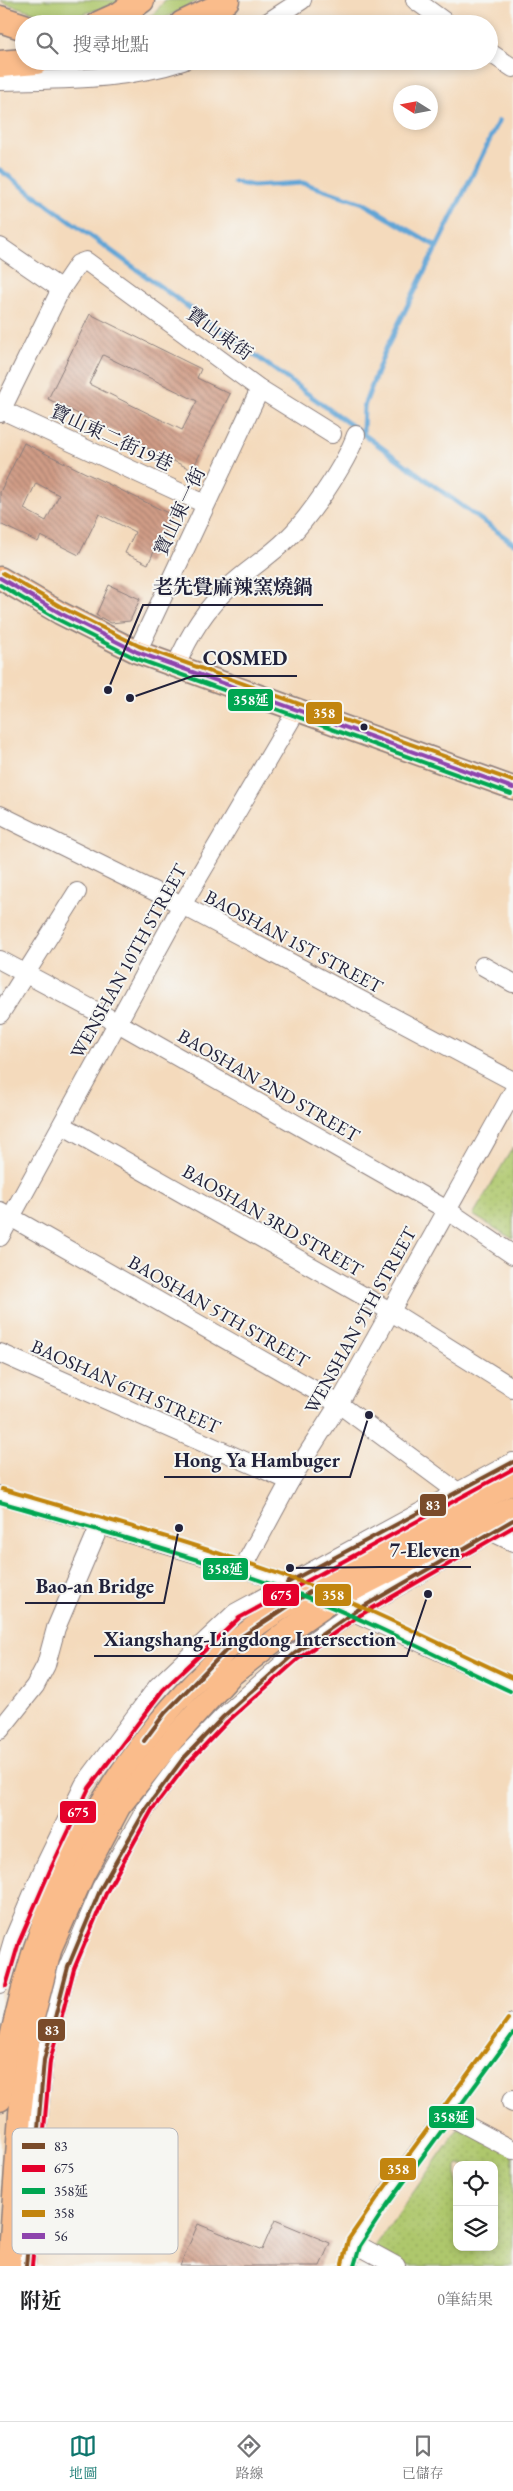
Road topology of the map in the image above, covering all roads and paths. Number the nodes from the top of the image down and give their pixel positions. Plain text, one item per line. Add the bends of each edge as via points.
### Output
1 (141, 0) edge
2 (226, 0) edge
3 (302, 0) edge
4 (415, 0) edge
5 (120, 15) edge
6 (202, 15) edge
7 (279, 15) edge
8 (436, 15) edge
9 (0, 19) edge
10 (15, 24) edge
11 (498, 58) edge
12 (15, 63) edge
13 (0, 64) edge
14 (513, 68) edge
15 (151, 70) edge
16 (0, 81) edge
17 (0, 247) edge
18 (62, 289) junction
19 (260, 389) junction
20 (1, 412) edge
21 (332, 434) dead end
22 (356, 435) dead end
23 (205, 504) junction
24 (0, 578) edge
25 (137, 652) junction
26 (176, 666) junction
27 (298, 708) junction
28 (513, 788) edge
29 (0, 815) edge
30 (77, 892) dead end
31 (182, 906) junction
32 (0, 960) edge
33 (483, 966) dead end
34 (27, 974) junction
35 (513, 984) edge
36 (0, 1014) edge
37 (118, 1024) junction
38 (513, 1081) edge
39 (513, 1092) edge
40 (507, 1118) edge
41 (62, 1125) junction
42 (447, 1210) junction
43 (6, 1214) edge
44 (0, 1237) edge
45 (513, 1255) edge
46 (390, 1311) junction
47 (0, 1353) edge
48 (513, 1388) edge
49 (339, 1404) junction
50 (513, 1462) edge
51 (290, 1481) junction
52 (513, 1482) edge
53 (460, 1492) junction
54 (0, 1495) edge
55 (513, 1508) edge
56 (513, 1520) edge
57 (100, 1525) junction
58 (490, 1532) junction
59 (513, 1542) edge
60 (243, 1568) junction
61 (287, 1583) junction
62 (310, 1592) junction
63 (331, 1601) junction
64 (354, 1612) junction
65 (513, 1686) edge
66 (0, 1730) edge
67 (0, 1984) edge
68 (513, 2022) edge
69 (513, 2099) edge
70 (0, 2100) edge
71 (513, 2103) edge
72 (445, 2114) junction
73 (19, 2128) edge
74 (38, 2128) edge
75 (513, 2150) edge
76 (12, 2225) edge
77 (354, 2243) junction
78 (9, 2266) edge
79 (348, 2266) edge
80 (396, 2266) edge

1 - 5 highway
2 - 6 highway
3 - 7 street
4 - 8 street
9 - 10 highway
11 - 14 street
12 - 13 highway
15 - 16 street via 87,80
17 - 18 street
18 - 19 street, 寶山東街 via 78,264 86,261
18 - 20 street
19 - 21 street, 寶山東街
19 - 23 street, 寶山東一街
20 - 23 street, 寶山東二街19巷
22 - 26 street via 324,492 289,537 215,602 185,645
23 - 25 street, 寶山東一街
24 - 25 main road
25 - 26 main road
26 - 27 main road
27 - 28 main road
27 - 31 street, WENSHAN 10TH STREET
29 - 31 street, BAOSHAN 1ST STREET
30 - 34 street
31 - 37 street, WENSHAN 10TH STREET
31 - 38 street, BAOSHAN 1ST STREET
32 - 34 street, BAOSHAN 2ND STREET
33 - 35 street
34 - 36 street
34 - 37 street, BAOSHAN 2ND STREET
37 - 41 street, WENSHAN 10TH STREET
37 - 42 street, BAOSHAN 2ND STREET
39 - 40 street, WENSHAN 9TH STREET
40 - 42 street, WENSHAN 9TH STREET
41 - 43 street, WENSHAN 10TH STREET
41 - 46 street, BAOSHAN 3RD STREET
42 - 45 street, BAOSHAN 2ND STREET
42 - 46 street, WENSHAN 9TH STREET
43 - 44 street, WENSHAN 10TH STREET
43 - 49 street, BAOSHAN 5TH STREET
46 - 48 street, BAOSHAN 3RD STREET
46 - 49 street, WENSHAN 9TH STREET
47 - 51 street, BAOSHAN 6TH STREET
49 - 51 street, WENSHAN 9TH STREET
49 - 53 street, BAOSHAN 5TH STREET
50 - 53 street
51 - 60 street, WENSHAN 9TH STREET
52 - 62 main road
53 - 61 street
54 - 57 street
55 - 63 main road
56 - 58 street
57 - 60 street
57 - 66 street via 56,1628 46,1665 35,1686
58 - 59 street
58 - 64 street
60 - 61 street
61 - 62 street
61 - 67 street via 234,1613 164,1679 84,1785 13,1940
62 - 63 street
62 - 70 main road via 236,1642 166,1713 109,1787 77,1844 44,1917 24,1978
63 - 64 street
63 - 73 main road via 232,1674 174,1738 119,1807 83,1875 52,1947 29,2033
64 - 65 street
64 - 74 street via 266,1678 182,1760 147,1807 101,1888 68,1967 44,2060
68 - 72 street
69 - 71 street
72 - 75 street
72 - 77 street
76 - 78 main road
77 - 79 street
77 - 80 street

